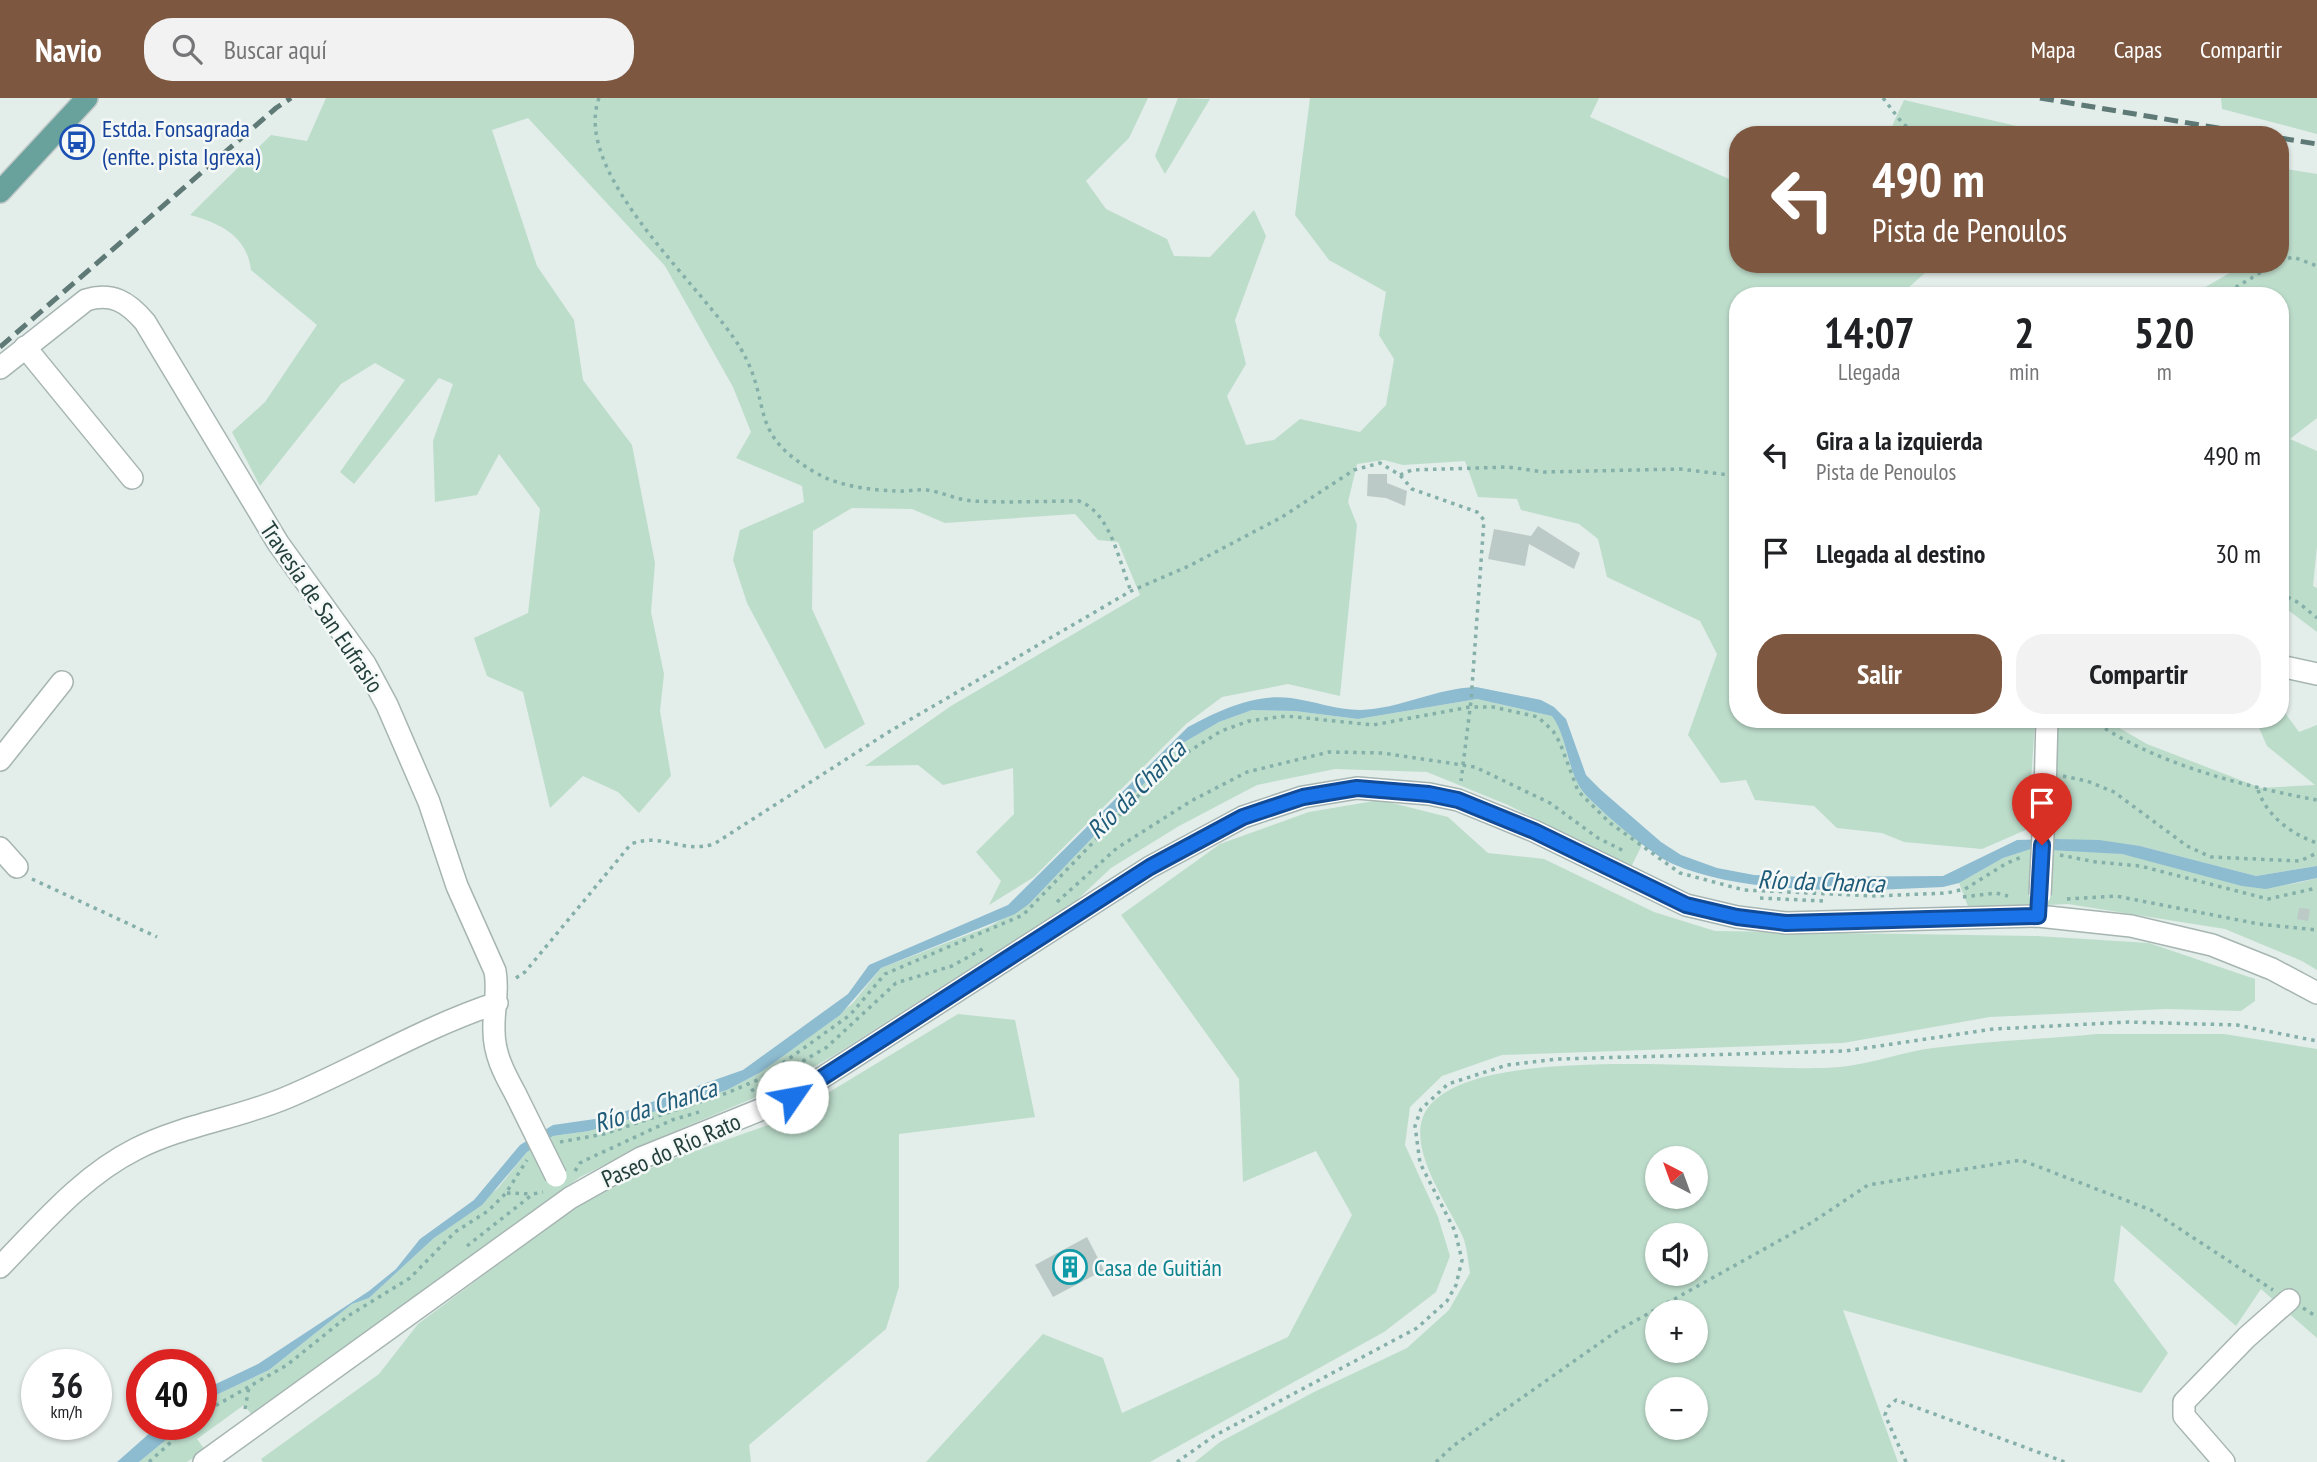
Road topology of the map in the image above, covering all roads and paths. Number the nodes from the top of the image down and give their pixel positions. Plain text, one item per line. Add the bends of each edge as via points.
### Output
1 (87, 98) edge
2 (599, 98) edge
3 (1883, 98) edge
4 (1906, 126) edge
5 (3, 182) edge
6 (2289, 258) edge
7 (2317, 266) edge
8 (2260, 273) edge
9 (2236, 287) edge
10 (25, 347) junction
11 (0, 368) edge
12 (1400, 475) junction
13 (1729, 475) edge
14 (132, 478) dead end
15 (1130, 591) junction
16 (2289, 598) edge
17 (2317, 618) edge
18 (2289, 668) edge
19 (2317, 674) edge
20 (62, 682) dead end
21 (1470, 707) junction
22 (2047, 728) edge
23 (2106, 728) edge
24 (0, 760) edge
25 (1463, 765) junction
26 (2047, 773) junction
27 (2258, 790) junction
28 (1458, 800) junction
29 (2317, 800) edge
30 (2317, 843) edge
31 (0, 848) edge
32 (2317, 853) edge
33 (2056, 854) dead end
34 (1632, 855) dead end
35 (2026, 855) dead end
36 (17, 867) joint
37 (1669, 875) dead end
38 (1692, 884) dead end
39 (2317, 888) edge
40 (1753, 898) dead end
41 (2039, 904) junction
42 (1050, 906) dead end
43 (2317, 930) edge
44 (157, 937) dead end
45 (988, 946) dead end
46 (2317, 993) edge
47 (497, 994) junction
48 (2317, 1041) edge
49 (743, 1094) dead end
50 (708, 1109) dead end
51 (553, 1145) dead end
52 (530, 1157) dead end
53 (562, 1186) junction
54 (506, 1194) junction
55 (533, 1194) junction
56 (461, 1251) dead end
57 (0, 1267) edge
58 (2289, 1300) junction
59 (2317, 1317) edge
60 (255, 1404) dead end
61 (217, 1405) edge
62 (236, 1418) dead end
63 (173, 1440) edge
64 (149, 1462) edge
65 (204, 1462) edge
66 (1177, 1462) edge
67 (1436, 1462) edge
68 (1906, 1462) edge
69 (2065, 1462) edge
70 (2224, 1462) edge

1 - 5 main road
2 - 15 path via 597,132 617,188 741,349 755,382 762,417 782,449 820,475 858,486 927,490 970,501 1079,501 1101,517
3 - 4 path
6 - 7 path
8 - 9 path
10 - 11 street, Travesía de San Eufrasio
10 - 14 street
10 - 47 street, Travesía de San Eufrasio via 96,297 124,301 145,322 278,543 365,664 387,705 495,971
12 - 13 path via 1412,470 1508,467 1545,472 1680,468
12 - 15 path via 1380,463 1354,470 1282,517
12 - 21 path via 1412,489 1477,512 1484,520
15 - 47 path via 887,733 714,844 696,849 662,839 631,844 525,972
16 - 17 path
18 - 19 street
20 - 24 street
21 - 25 path
21 - 35 path via 1538,717 1560,743 1572,781 1588,803 1661,862 1711,884 1786,894 1947,893 1965,889
21 - 51 path via 1373,725 1286,716 1250,720 1221,731 1169,764 1023,915 885,974 850,1015 762,1078 604,1135
22 - 26 street
23 - 27 path via 2133,744
25 - 28 path
25 - 34 path via 1475,766 1550,803 1598,838
25 - 42 path via 1383,753 1329,752 1247,772 1117,848
26 - 32 path via 2114,792 2187,846 2210,857 2300,861
26 - 41 street, bridge
27 - 29 path
27 - 30 path via 2262,802 2280,822
28 - 41 street, Paseo do Río Rato via 1534,831 1686,905 1737,917 1786,923
28 - 53 street, Paseo do Río Rato via 1357,788 1303,797 1243,817 1150,867 792,1097
31 - 36 street
33 - 39 path via 2140,866 2268,899
36 - 44 path via 37,884
37 - 38 path
40 - 41 path via 1833,901 1996,893
41 - 43 path via 2116,896 2259,924
41 - 46 street, Paseo do Río Rato via 2212,945
45 - 49 path via 952,966 896,983 827,1047
47 - 53 street, Travesía de San Eufrasio, bridge via 495,1043 500,1065
47 - 57 street via 287,1097 139,1147 106,1165
48 - 66 path via 2236,1025 2129,1022 1994,1029 1845,1051 1558,1059 1507,1065 1448,1084 1421,1109 1415,1126 1420,1163 1461,1251 1461,1270 1447,1301 1417,1328 1214,1436
50 - 53 path via 672,1120 580,1163
52 - 54 path
53 - 55 path
53 - 65 street, Paseo do Río Rato
54 - 55 path
54 - 61 path via 455,1232 410,1278 348,1316 287,1364
55 - 56 path
58 - 59 path
58 - 67 path via 2151,1210 2021,1160 1868,1185 1811,1223 1617,1331
58 - 70 street via 2184,1402 2184,1416
60 - 62 path
63 - 64 path
68 - 69 path via 1885,1415 1896,1400

